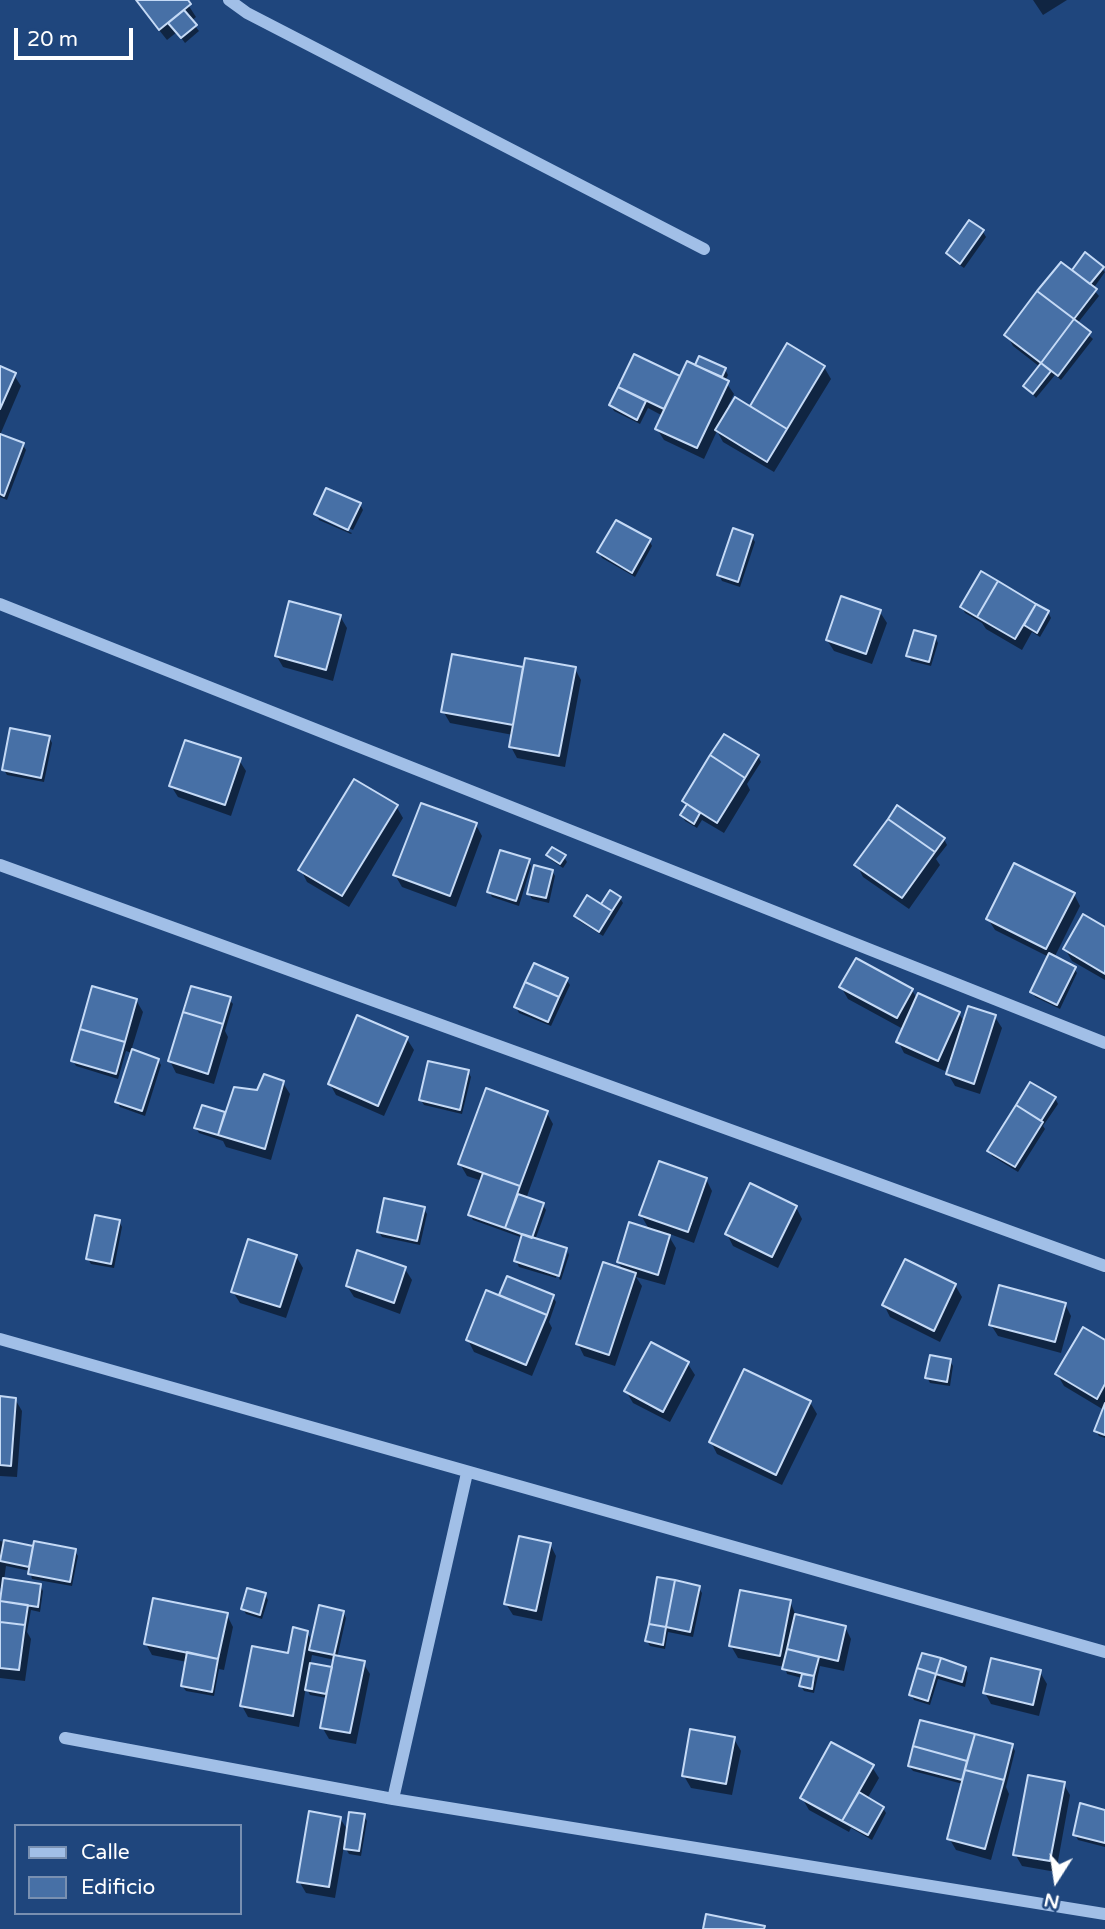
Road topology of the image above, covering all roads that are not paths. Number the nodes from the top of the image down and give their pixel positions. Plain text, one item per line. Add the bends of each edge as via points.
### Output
1 (229, 0) edge
2 (704, 249) dead end
3 (0, 604) edge
4 (0, 865) edge
5 (1105, 1043) edge
6 (1105, 1266) edge
7 (0, 1339) edge
8 (467, 1473) junction
9 (1105, 1652) edge
10 (65, 1738) dead end
11 (393, 1799) junction
12 (1105, 1914) edge

1 - 2 street
3 - 5 street
4 - 6 street
7 - 8 street
8 - 9 street
8 - 11 street
10 - 11 street
11 - 12 street

